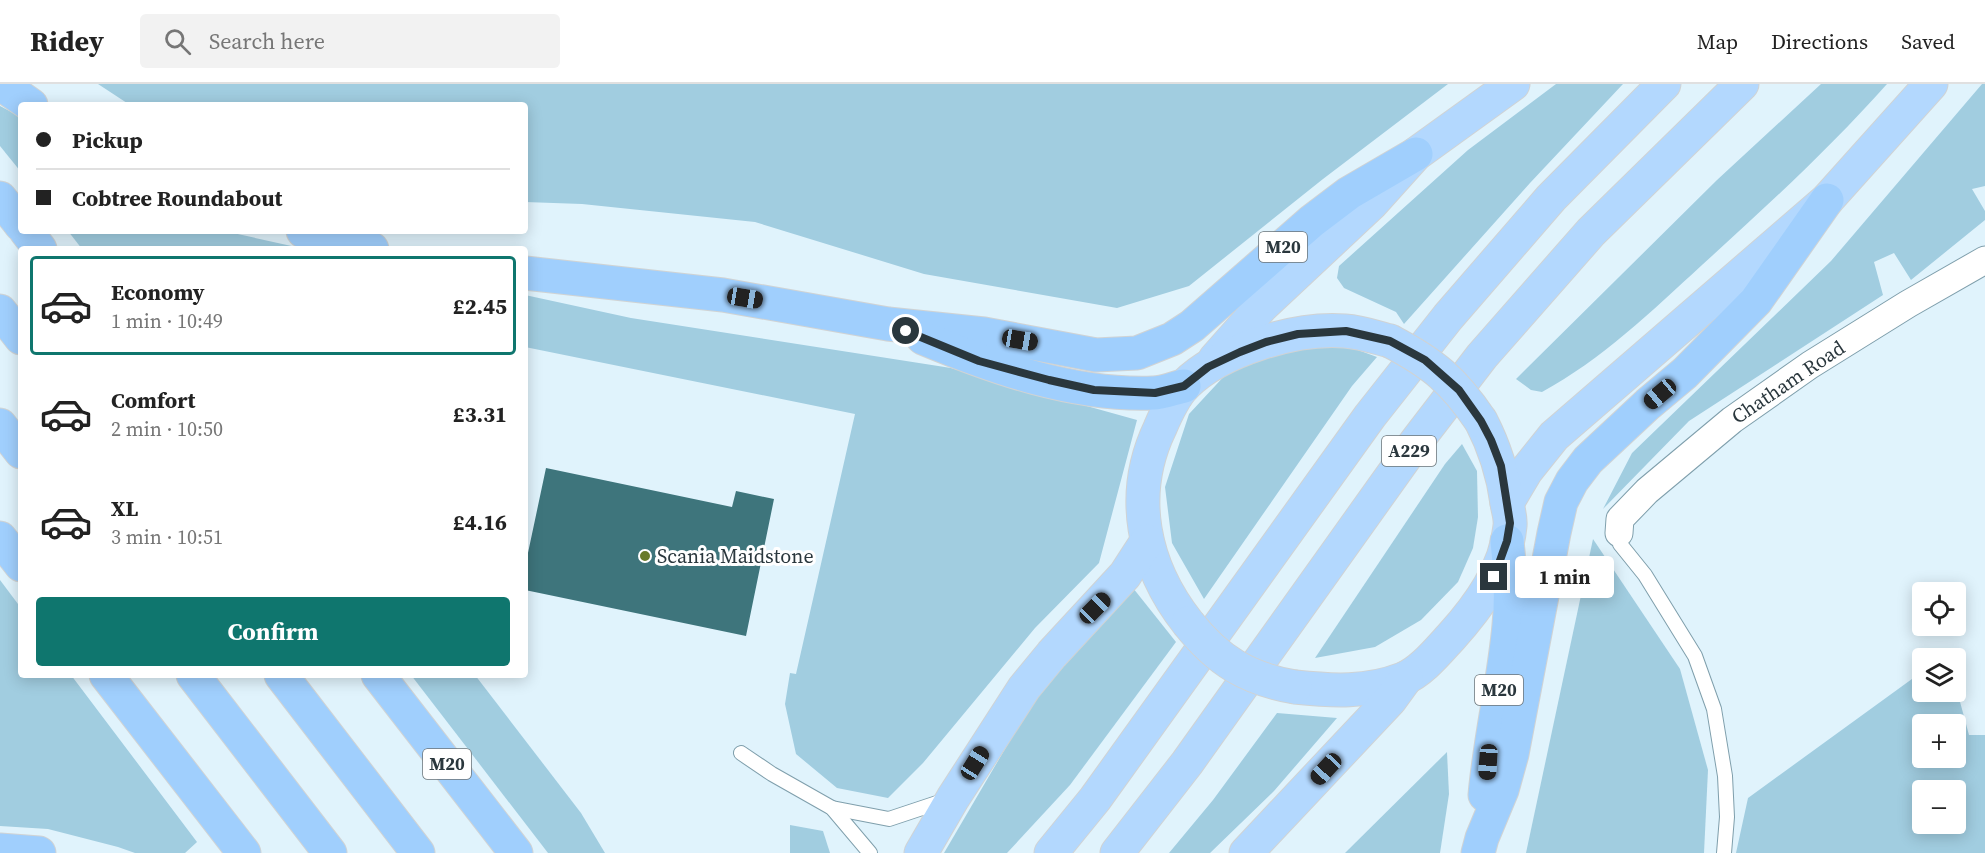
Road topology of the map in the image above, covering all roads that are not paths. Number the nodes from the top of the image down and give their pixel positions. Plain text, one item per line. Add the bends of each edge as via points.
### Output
1 (2, 84) edge
2 (1513, 84) edge
3 (1664, 84) edge
4 (1743, 84) edge
5 (1931, 84) edge
6 (27, 102) edge
7 (1416, 154) junction
8 (0, 198) edge
9 (1827, 200) junction
10 (18, 221) edge
11 (28, 234) edge
12 (314, 234) edge
13 (38, 246) edge
14 (360, 246) edge
15 (1985, 260) edge
16 (528, 273) edge
17 (0, 311) edge
18 (888, 324) junction
19 (18, 334) edge
20 (1196, 376) junction
21 (0, 425) edge
22 (18, 449) edge
23 (1507, 503) junction
24 (1619, 533) joint
25 (0, 538) edge
26 (1147, 541) junction
27 (1507, 541) junction
28 (18, 561) edge
29 (108, 678) edge
30 (195, 678) edge
31 (283, 678) edge
32 (380, 678) edge
33 (1406, 678) junction
34 (741, 753) dead end
35 (953, 798) junction
36 (832, 808) junction
37 (1480, 846) edge
38 (0, 850) edge
39 (39, 853) edge
40 (244, 853) edge
41 (330, 853) edge
42 (418, 853) edge
43 (516, 853) edge
44 (870, 853) edge
45 (921, 853) edge
46 (1051, 853) edge
47 (1117, 853) edge
48 (1246, 853) edge
49 (1724, 853) edge

1 - 6 highway
2 - 7 highway
3 - 46 highway, A229 via 1551,198 1448,317 1370,416 1095,800
4 - 47 highway, A229 via 1591,232 1482,356 1187,763
5 - 9 highway
7 - 18 highway, M20 via 1349,193 1312,221 1192,326 1137,353 1096,355 984,334
7 - 20 highway via 1371,204 1262,306
8 - 10 highway
9 - 23 highway via 1554,436
9 - 37 highway, M20 via 1756,301 1685,373 1596,452 1572,481 1561,502 1554,533 1512,754
11 - 13 highway
12 - 14 highway
15 - 24 street, Chatham Road via 1810,365 1732,420 1647,492 1620,519
16 - 18 highway, M20 via 723,295
17 - 19 highway
18 - 20 highway, M20 via 979,361 1094,390 1155,393
20 - 23 highway, bridge via 1266,342 1298,334 1346,331 1390,341 1425,360 1459,390 1481,421 1501,466
20 - 26 highway via 1166,414 1146,467 1142,497
21 - 22 highway
23 - 27 highway
24 - 49 lane via 1620,544 1645,575 1695,656 1714,709 1725,776
25 - 28 highway
26 - 33 highway, bridge via 1157,572 1179,612 1218,655 1240,671 1273,683 1332,691 1360,690
26 - 35 highway via 1114,588 1024,688
27 - 33 highway via 1500,566 1476,606 1440,649
27 - 37 highway, M20 via 1509,624
29 - 40 highway
30 - 41 highway
31 - 42 highway
32 - 43 highway, M20
33 - 48 highway via 1390,700
34 - 36 lane
35 - 36 lane via 889,819
35 - 45 highway
36 - 44 lane
38 - 39 highway

